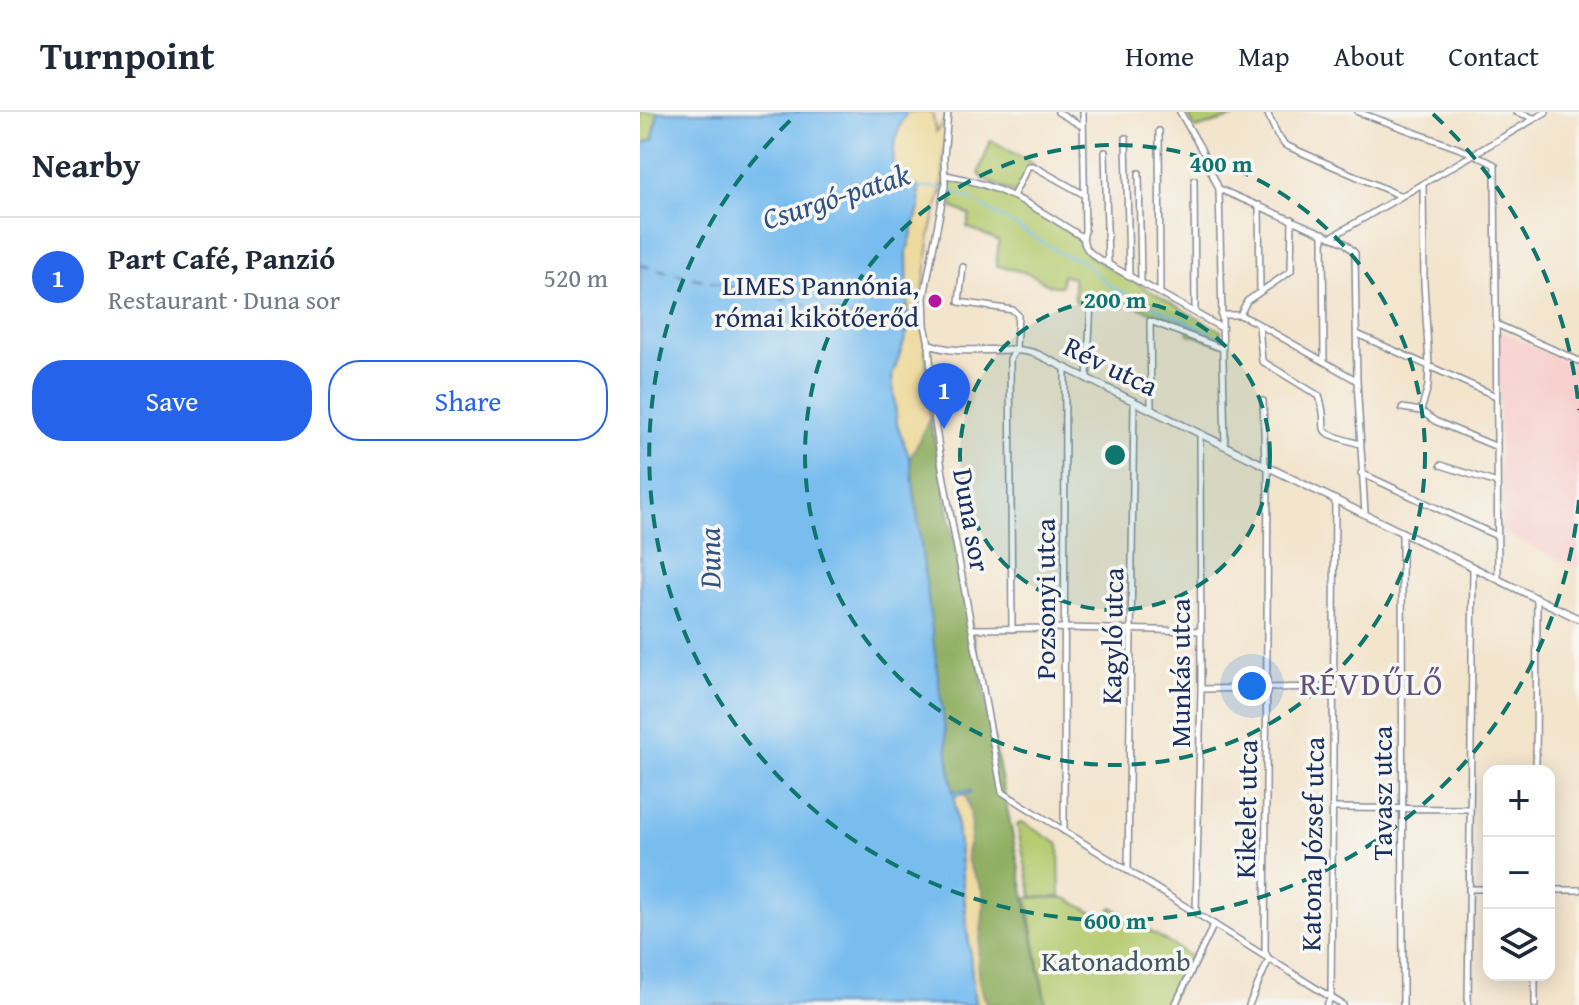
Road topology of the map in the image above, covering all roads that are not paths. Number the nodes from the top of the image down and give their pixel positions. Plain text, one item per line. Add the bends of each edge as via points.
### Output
1 (948, 112) edge
2 (1058, 112) edge
3 (1083, 112) edge
4 (1180, 112) edge
5 (1267, 112) edge
6 (1358, 112) edge
7 (1516, 112) edge
8 (1546, 112) edge
9 (1535, 119) junction
10 (1083, 127) junction
11 (1159, 131) dead end
12 (1126, 138) dead end
13 (1105, 152) dead end
14 (1474, 154) junction
15 (1139, 173) dead end
16 (946, 175) junction
17 (1194, 180) dead end
18 (1423, 184) junction
19 (1219, 189) junction
20 (1014, 191) junction
21 (1084, 194) junction
22 (1401, 196) junction
23 (1259, 204) junction
24 (1292, 219) junction
25 (1323, 233) junction
26 (1082, 237) junction
27 (1332, 237) junction
28 (1108, 264) junction
29 (963, 267) dead end
30 (1129, 274) junction
31 (1141, 281) junction
32 (1160, 292) junction
33 (1260, 292) junction
34 (1091, 302) dead end
35 (1195, 312) junction
36 (1221, 315) junction
37 (1240, 315) junction
38 (1496, 324) junction
39 (1259, 325) junction
40 (1221, 328) junction
41 (1357, 334) junction
42 (929, 344) junction
43 (1221, 348) junction
44 (1016, 349) junction
45 (1579, 361) edge
46 (1324, 362) junction
47 (1429, 365) junction
48 (1065, 368) junction
49 (1087, 379) junction
50 (1357, 381) junction
51 (1496, 396) junction
52 (1134, 401) junction
53 (1263, 401) dead end
54 (1402, 408) dead end
55 (1151, 410) junction
56 (1421, 411) junction
57 (1200, 434) junction
58 (1360, 444) junction
59 (1225, 446) junction
60 (1497, 447) junction
61 (1441, 465) dead end
62 (1266, 466) junction
63 (1361, 473) junction
64 (1497, 483) junction
65 (1335, 500) junction
66 (1365, 514) junction
67 (1402, 532) junction
68 (1497, 536) junction
69 (1473, 567) junction
70 (1498, 579) junction
71 (1537, 598) junction
72 (1579, 619) edge
73 (1064, 628) junction
74 (972, 629) junction
75 (1012, 629) junction
76 (1132, 629) junction
77 (1201, 631) junction
78 (1334, 687) junction
79 (1201, 689) junction
80 (1267, 689) junction
81 (1536, 765) edge
82 (1402, 807) junction
83 (1333, 808) junction
84 (1469, 809) junction
85 (1064, 831) junction
86 (1128, 871) junction
87 (1469, 889) junction
88 (1483, 889) edge
89 (1555, 890) edge
90 (1579, 890) edge
91 (1196, 913) junction
92 (1214, 924) junction
93 (1269, 959) junction
94 (1535, 981) edge
95 (1331, 997) junction
96 (1175, 1005) edge
97 (1249, 1005) edge
98 (1327, 1005) edge
99 (1343, 1005) edge
100 (1403, 1005) edge
101 (1468, 1005) edge
102 (1535, 1005) edge

1 - 16 street, Duna sor
2 - 10 street
3 - 10 street
4 - 19 street
5 - 22 street via 1285,145
6 - 14 street
7 - 9 street
8 - 9 street
9 - 14 street
10 - 21 street
11 - 32 street
12 - 30 street
13 - 28 street
14 - 18 street
14 - 38 street via 1495,165
15 - 31 street
16 - 20 street
16 - 42 street, Duna sor via 924,297
17 - 35 street
18 - 22 street
18 - 47 street
19 - 23 street
19 - 36 street
20 - 21 street via 1025,168 1033,166
20 - 26 street
21 - 26 street
22 - 27 street
23 - 24 street
23 - 33 street
24 - 25 street
24 - 33 street via 1291,271
25 - 27 street
25 - 46 street
26 - 28 street via 1089,252
27 - 41 street via 1355,253
28 - 30 street
29 - 44 street via 959,302 1016,311
30 - 31 street
31 - 32 street
32 - 35 street
33 - 37 street
34 - 49 street
35 - 40 street
36 - 37 street
36 - 40 street
37 - 39 street
38 - 45 street
38 - 51 street
39 - 46 street
39 - 58 street via 1262,361 1319,396 1326,434
40 - 43 street
41 - 47 street
41 - 50 street
42 - 44 street, Rév utca via 947,350
42 - 74 street, Duna sor via 934,416
43 - 55 street via 1150,321
43 - 59 street
44 - 48 street, Rév utca
44 - 75 street via 1010,369
46 - 50 street
47 - 51 street
47 - 56 street
48 - 49 street, Rév utca
48 - 73 street, Pozsonyi utca
49 - 52 street, Rév utca
50 - 58 street
51 - 60 street
52 - 55 street, Rév utca
52 - 76 street, Kagyló utca
53 - 62 street
54 - 56 street
55 - 57 street, Rév utca
56 - 60 street
57 - 59 street, Rév utca
57 - 77 street, Munkás utca
58 - 63 street
59 - 62 street, Rév utca
60 - 64 street
61 - 64 street
62 - 65 street, Rév utca
62 - 80 street, Kikelet utca
63 - 66 street
63 - 68 street
64 - 68 street
65 - 66 street, Rév utca
65 - 78 street, Katona József utca
66 - 67 street, Rév utca
67 - 69 street, Rév utca
67 - 82 street, Tavasz utca
68 - 70 street
69 - 70 street, Rév utca
69 - 84 street
70 - 71 street, Rév utca
71 - 72 street, Rév utca
71 - 81 street
73 - 75 street
73 - 76 street
73 - 85 street, Pozsonyi utca
74 - 75 street
74 - 85 street, Duna sor via 1002,792
76 - 77 street
76 - 86 street, Kagyló utca
77 - 79 street, Munkás utca
78 - 80 street
78 - 83 street, Katona József utca
79 - 80 street
79 - 91 street, Munkás utca
80 - 93 street, Kikelet utca
82 - 83 street
82 - 84 street
82 - 100 street, Tavasz utca
83 - 95 street, Katona József utca
84 - 87 street
85 - 86 street
86 - 91 street
87 - 88 street
87 - 101 street
89 - 90 street
91 - 92 street
92 - 93 street
92 - 96 street
93 - 95 street
93 - 97 street
94 - 102 street
95 - 98 street
95 - 99 street

